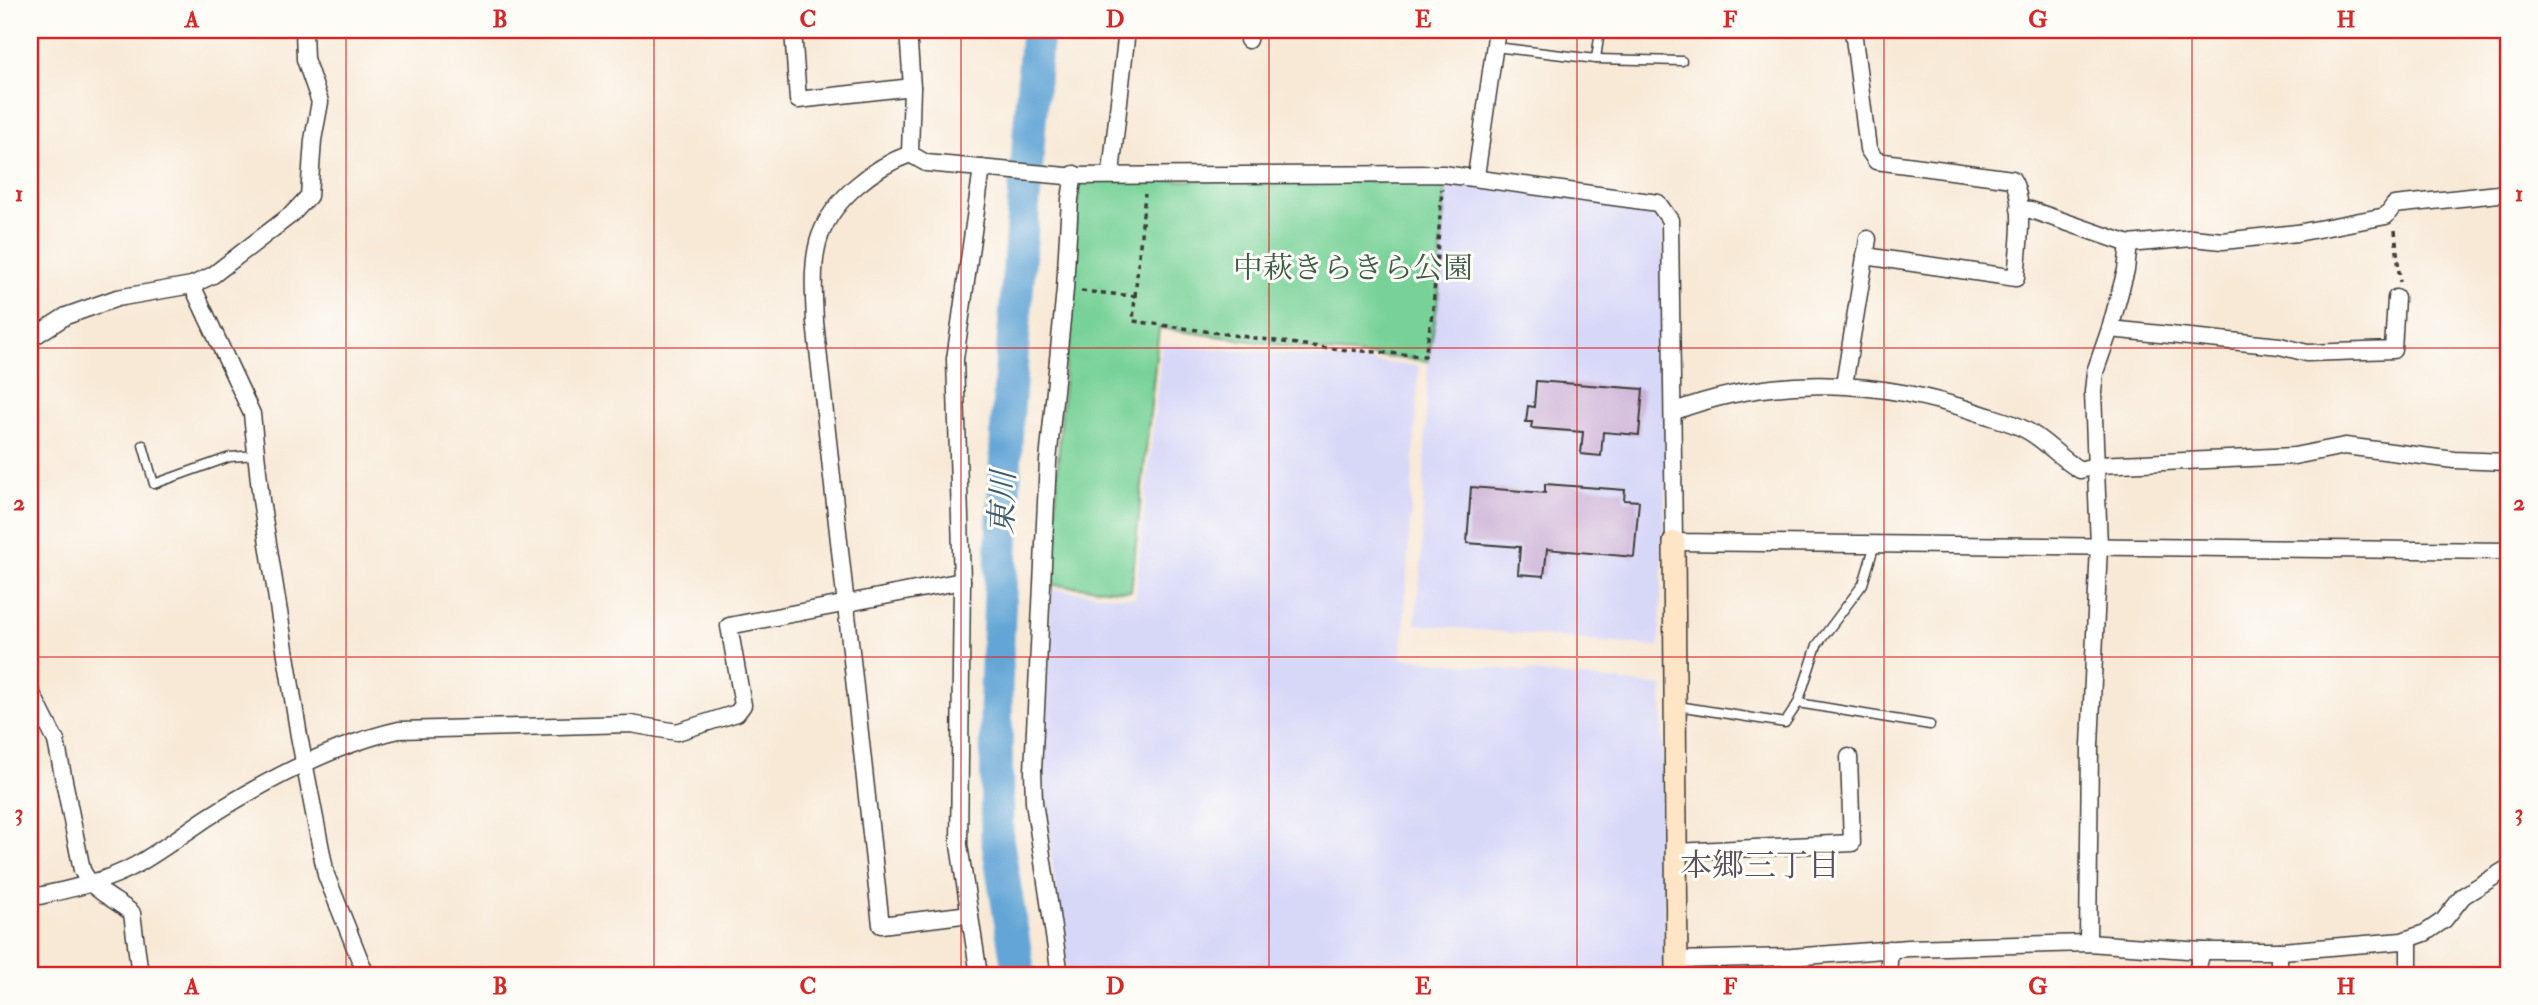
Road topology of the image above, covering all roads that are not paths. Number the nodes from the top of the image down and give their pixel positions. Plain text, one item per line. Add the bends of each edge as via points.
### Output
1 (304, 30) edge
2 (793, 30) edge
3 (908, 30) edge
4 (1127, 30) edge
5 (1497, 30) edge
6 (1600, 30) edge
7 (1853, 30) edge
8 (1495, 47) junction
9 (1596, 59) junction
10 (1682, 61) dead end
11 (912, 88) junction
12 (910, 154) junction
13 (988, 169) junction
14 (1111, 173) junction
15 (1070, 175) junction
16 (1476, 176) junction
17 (2508, 193) edge
18 (2020, 209) junction
19 (1868, 239) dead end
20 (2129, 244) junction
21 (1864, 256) junction
22 (192, 285) junction
23 (2396, 298) road end
24 (2110, 328) junction
25 (30, 339) edge
26 (1844, 385) junction
27 (1675, 411) junction
28 (143, 445) dead end
29 (256, 455) junction
30 (2508, 462) edge
31 (2098, 465) junction
32 (1674, 542) junction
33 (1875, 544) junction
34 (2099, 546) junction
35 (2508, 551) edge
36 (962, 581) junction
37 (845, 604) junction
38 (30, 690) edge
39 (1798, 703) junction
40 (1675, 705) junction
41 (1930, 725) dead end
42 (1849, 758) dead end
43 (305, 764) junction
44 (1676, 852) junction
45 (2508, 867) edge
46 (88, 884) junction
47 (30, 898) edge
48 (970, 914) junction
49 (2409, 939) junction
50 (2088, 943) junction
51 (1890, 949) junction
52 (2202, 951) junction
53 (2278, 951) junction
54 (1677, 968) edge
55 (141, 975) edge
56 (366, 975) edge
57 (979, 975) edge
58 (1060, 975) edge
59 (1888, 975) edge
60 (2196, 975) edge
61 (2279, 975) edge
62 (2409, 975) edge

1 - 22 street via 305,59 320,102 309,196 223,267
2 - 11 street via 797,100
3 - 11 street
4 - 14 street
5 - 8 street
6 - 9 lane
7 - 18 street via 1868,149 1876,161 2012,180 2018,188
8 - 9 lane
8 - 16 street
9 - 10 lane
11 - 12 street
12 - 13 street via 926,163
12 - 37 street via 876,169 830,217 820,237 814,273 822,406
13 - 15 street
13 - 36 street via 955,359
14 - 15 street
14 - 16 street
15 - 58 street via 1065,289 1048,461 1033,771
16 - 27 street via 1658,203 1670,220
17 - 20 street via 2394,205 2386,216 2297,233 2223,242 2192,238
18 - 20 street
18 - 21 street via 2017,278
19 - 21 street
20 - 24 street
21 - 26 street
22 - 25 street via 117,298 66,316
22 - 29 street via 252,414
23 - 24 street via 2393,350 2306,353 2280,346
24 - 31 street via 2093,392
26 - 27 street via 1785,385
26 - 31 street via 1914,393 1966,408 2026,429 2080,470
27 - 32 street
28 - 29 lane via 154,484 230,457
29 - 43 street
30 - 31 street via 2345,446 2294,456
31 - 34 street
32 - 33 street
32 - 40 street
33 - 34 street
33 - 39 lane via 1863,584 1817,645
34 - 35 street
34 - 50 street
36 - 37 street
36 - 48 street via 959,845
37 - 43 street via 729,626 743,705 737,713 677,732 631,724 399,730 371,736
37 - 48 street via 881,925
38 - 46 street via 56,741 68,813
39 - 40 lane via 1786,723
39 - 41 lane
40 - 44 street
42 - 44 street via 1852,843
43 - 46 street via 209,817 135,866
43 - 56 street via 326,875
44 - 54 street
45 - 49 street via 2463,896 2444,920
46 - 47 street
46 - 55 street via 132,913
48 - 57 street
49 - 53 street
49 - 62 street
50 - 51 street
50 - 52 street
51 - 54 street
51 - 59 street
52 - 53 street
52 - 60 street
53 - 61 street

